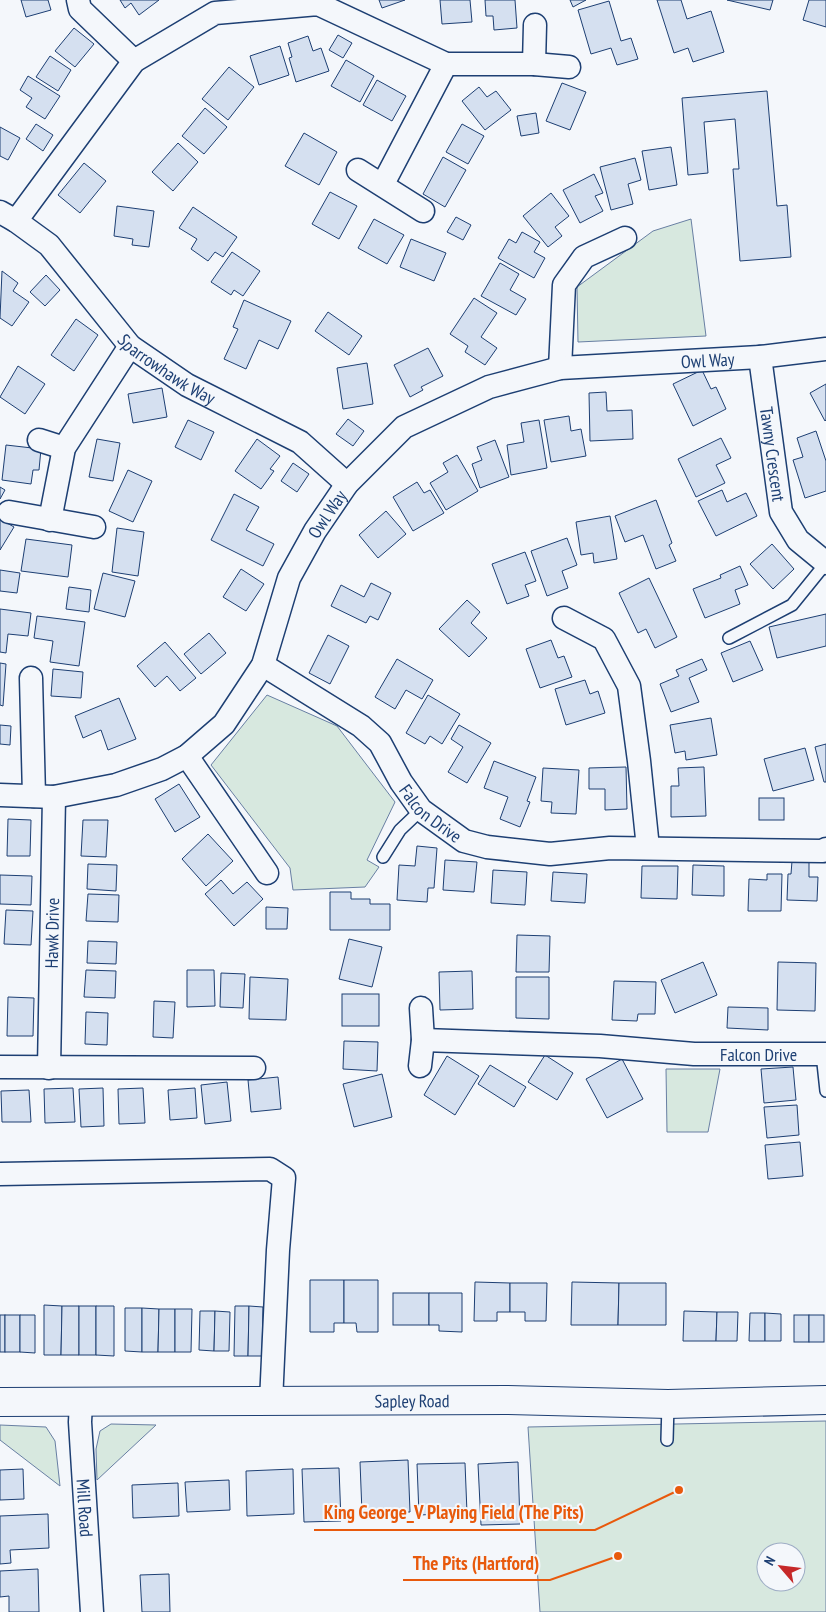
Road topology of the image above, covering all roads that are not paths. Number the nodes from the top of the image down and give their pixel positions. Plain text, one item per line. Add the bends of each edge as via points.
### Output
1 (78, 0) edge
2 (318, 2) edge
3 (535, 25) dead end
4 (134, 61) junction
5 (446, 64) junction
6 (534, 64) junction
7 (569, 67) dead end
8 (358, 170) dead end
9 (383, 184) junction
10 (423, 211) dead end
11 (8, 216) edge
12 (625, 238) dead end
13 (130, 346) junction
14 (826, 349) edge
15 (760, 356) junction
16 (560, 368) junction
17 (39, 440) dead end
18 (64, 448) junction
19 (347, 484) junction
20 (8, 512) dead end
21 (50, 520) junction
22 (94, 527) dead end
23 (826, 563) edge
24 (564, 618) dead end
25 (729, 638) dead end
26 (263, 665) junction
27 (31, 678) dead end
28 (187, 756) junction
29 (0, 795) edge
30 (44, 797) junction
31 (421, 810) junction
32 (648, 848) junction
33 (825, 853) edge
34 (383, 857) dead end
35 (267, 873) dead end
36 (421, 1008) dead end
37 (423, 1040) junction
38 (824, 1054) edge
39 (420, 1066) dead end
40 (0, 1068) edge
41 (49, 1068) junction
42 (254, 1068) dead end
43 (826, 1091) edge
44 (0, 1174) edge
45 (826, 1400) edge
46 (0, 1402) edge
47 (271, 1402) junction
48 (81, 1403) junction
49 (668, 1404) junction
50 (667, 1440) dead end
51 (92, 1612) edge

1 - 4 street via 80,8
2 - 4 street, Sparrowhawk Way via 215,13
2 - 5 street, Sparrowhawk Way
3 - 6 street
4 - 11 street, Sparrowhawk Way
5 - 6 street, Sparrowhawk Way
5 - 9 street
6 - 7 street, Sparrowhawk Way
8 - 9 street
9 - 10 street
11 - 13 street, Sparrowhawk Way via 49,245
12 - 16 street via 584,258 564,285
13 - 18 street
13 - 19 street, Sparrowhawk Way via 188,385 300,442
14 - 15 street, Owl Way
15 - 16 street, Owl Way
15 - 23 street, Tawny Crescent via 781,512 798,540
16 - 19 street, Owl Way via 489,387 404,427
17 - 18 street
18 - 21 street
19 - 26 street, Owl Way via 315,531 289,578
20 - 21 street
21 - 22 street
23 - 25 lane via 792,605
24 - 32 street via 604,640 629,686
26 - 28 street, Owl Way via 224,724
26 - 31 street, Falcon Drive via 361,726 380,743
27 - 30 street
28 - 30 street, Owl Way via 162,769 116,785
28 - 35 street
29 - 30 street, Owl Way
30 - 41 street, Hawk Drive
31 - 32 street, Falcon Drive via 464,841 487,847 550,854
31 - 34 lane via 400,830
32 - 33 street, Falcon Drive
36 - 37 street
37 - 38 street, Falcon Drive via 600,1046 694,1054
37 - 39 street
38 - 43 lane
40 - 41 street
41 - 42 street
44 - 47 street via 270,1169 284,1178
45 - 49 street, Sapley Road
46 - 48 street, Sapley Road
47 - 48 street, Sapley Road
47 - 49 street, Sapley Road via 507,1400
48 - 51 street, Mill Road
49 - 50 lane

